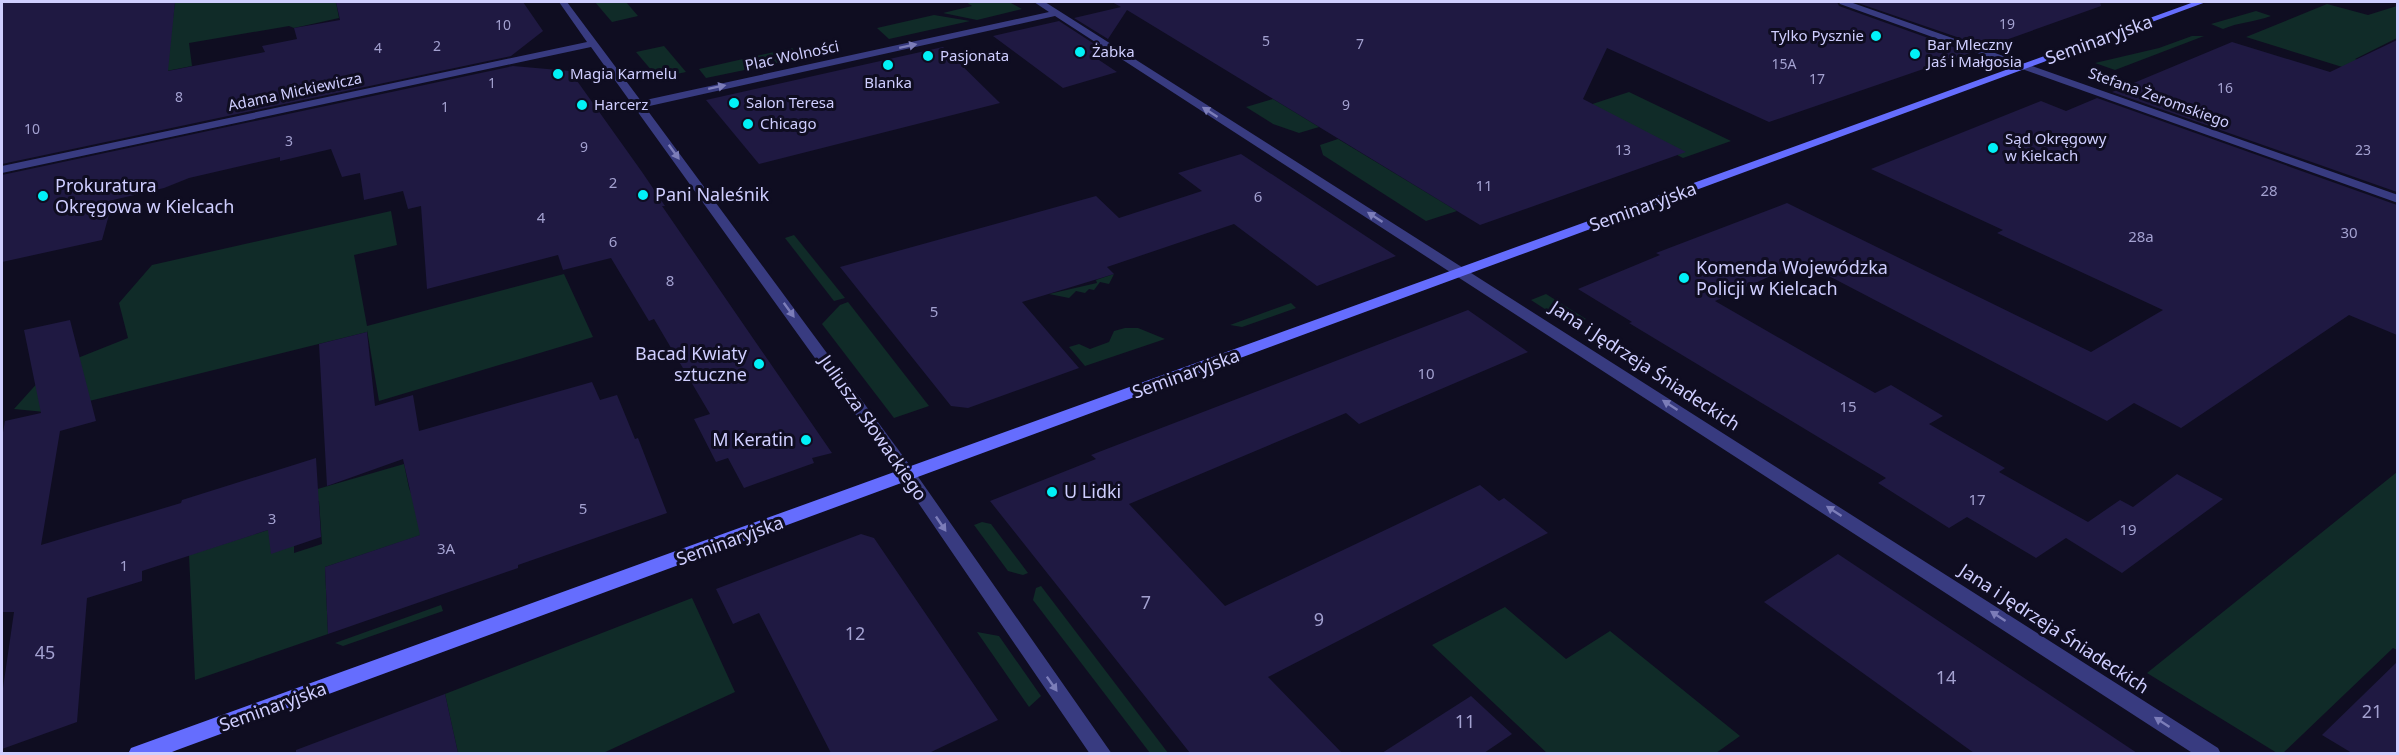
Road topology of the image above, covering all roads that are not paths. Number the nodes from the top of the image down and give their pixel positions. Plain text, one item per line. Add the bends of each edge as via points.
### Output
1 (563, 2) edge
2 (1039, 2) edge
3 (1843, 2) edge
4 (2201, 2) edge
5 (1057, 13) junction
6 (594, 43) junction
7 (2027, 66) junction
8 (640, 105) junction
9 (2, 170) edge
10 (2397, 199) edge
11 (1463, 273) junction
12 (908, 476) junction
13 (162, 749) edge
14 (138, 753) edge
15 (1102, 753) edge
16 (2211, 753) edge

1 - 6 street
2 - 5 street
3 - 7 street, Stefana Żeromskiego
4 - 7 street, Seminaryjska
8 -> 5 street, Plac Wolności
11 -> 5 street, Jana i Jędrzeja Śniadeckich
6 - 8 street
6 - 9 street, Adama Mickiewicza
7 - 10 street, Stefana Żeromskiego
7 - 11 street, Seminaryjska
8 -> 12 street, Juliusza Słowackiego
11 - 12 street, Seminaryjska
16 -> 11 street, Jana i Jędrzeja Śniadeckich
12 - 13 street, Seminaryjska
12 -> 15 street, Juliusza Słowackiego
13 - 14 street, Seminaryjska

